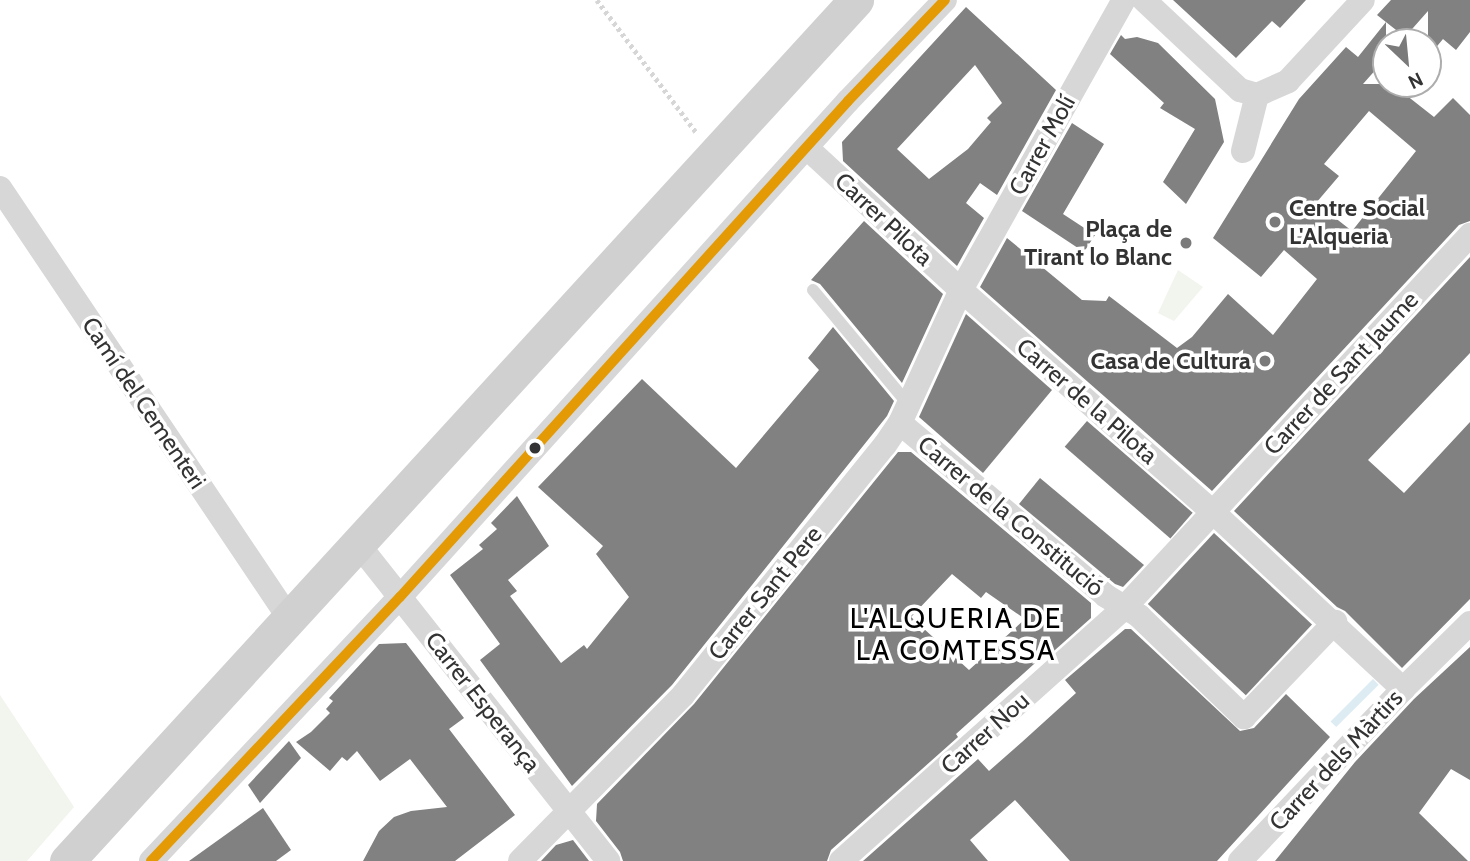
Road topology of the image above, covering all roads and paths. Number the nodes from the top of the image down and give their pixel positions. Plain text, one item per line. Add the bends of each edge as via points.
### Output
1 (597, 0) edge
2 (856, 0) edge
3 (944, 0) edge
4 (1124, 0) edge
5 (1144, 0) edge
6 (1363, 0) edge
7 (1257, 95) junction
8 (807, 148) junction
9 (1243, 151) dead end
10 (714, 156) junction
11 (0, 188) edge
12 (1470, 235) edge
13 (813, 290) dead end
14 (961, 290) junction
15 (904, 413) junction
16 (1213, 512) junction
17 (358, 544) junction
18 (400, 597) junction
19 (1124, 608) junction
20 (289, 618) junction
21 (1331, 619) junction
22 (1470, 623) edge
23 (1403, 689) junction
24 (569, 811) junction
25 (66, 861) edge
26 (151, 861) edge
27 (520, 861) edge
28 (608, 861) edge
29 (841, 861) edge
30 (1240, 861) edge

1 - 10 path
2 - 10 street
3 - 8 street
4 - 14 street, Carrer Molí
5 - 7 street via 1240,90
6 - 7 street via 1287,81
7 - 9 street
8 - 14 street, Carrer Pilota
8 - 18 street
10 - 17 street
11 - 20 street, Camí del Cementeri
12 - 16 street, Carrer de Sant Jaume
13 - 15 lane
14 - 15 street, Carrer Sant Pere
14 - 16 street, Carrer de la Pilota
15 - 19 street, Carrer de la Constitució
15 - 24 street, Carrer Sant Pere via 683,695
16 - 19 street, Carrer Nou
16 - 21 street, Carrer de la Pilota
17 - 18 street, Carrer Esperança
17 - 20 street
18 - 24 street, Carrer Esperança
18 - 26 street
19 - 21 street, Carrer de la Constitució via 1139,616 1244,717
19 - 29 street, Carrer Nou
20 - 25 street
21 - 23 street, Carrer de la Pilota
22 - 23 street, Carrer dels Màrtirs
23 - 30 street, Carrer dels Màrtirs
24 - 27 street, Carrer Sant Pere
24 - 28 street, Carrer Esperança

